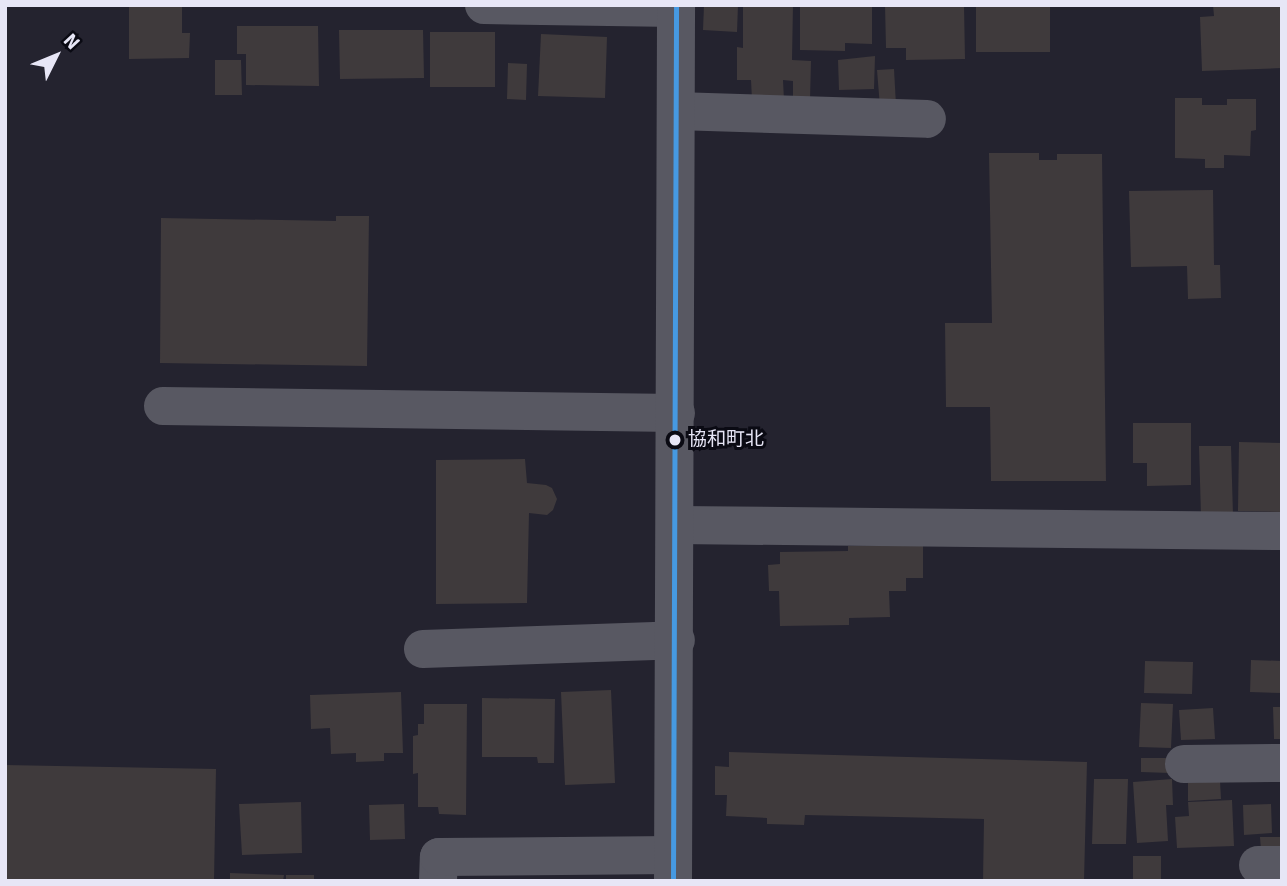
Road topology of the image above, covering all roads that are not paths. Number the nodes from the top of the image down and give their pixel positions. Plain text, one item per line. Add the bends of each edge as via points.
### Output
1 (484, 5) edge
2 (676, 7) edge
3 (676, 111) junction
4 (927, 119) dead end
5 (163, 406) dead end
6 (676, 413) junction
7 (676, 525) junction
8 (1282, 531) edge
9 (676, 640) junction
10 (424, 649) dead end
11 (1282, 763) edge
12 (1184, 764) dead end
13 (673, 868) edge
14 (438, 881) edge

1 - 2 street
2 - 3 street
3 - 4 street
3 - 6 street
5 - 6 street
6 - 7 street
7 - 8 street
7 - 9 street
9 - 10 street
9 - 13 street
11 - 12 street
13 - 14 street via 439,857

